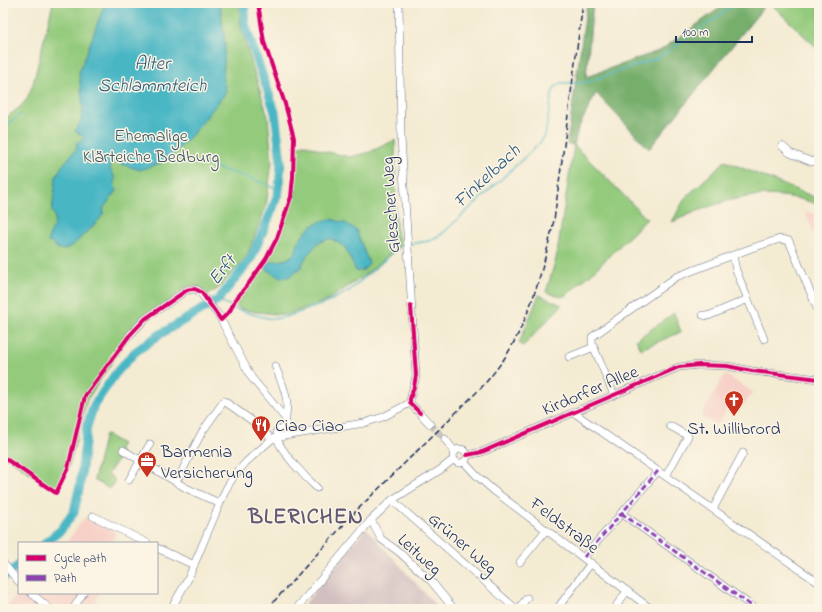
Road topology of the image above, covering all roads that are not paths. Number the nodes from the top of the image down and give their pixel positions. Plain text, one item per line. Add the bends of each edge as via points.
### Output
1 (399, 3) edge
2 (782, 146) dead end
3 (819, 157) edge
4 (732, 256) junction
5 (748, 299) junction
6 (819, 313) edge
7 (703, 315) dead end
8 (130, 336) dead end
9 (764, 339) dead end
10 (594, 347) junction
11 (569, 357) dead end
12 (275, 366) dead end
13 (819, 379) edge
14 (614, 395) junction
15 (410, 403) junction
16 (573, 412) junction
17 (285, 418) junction
18 (430, 424) tunnel mouth
19 (670, 426) dead end
20 (275, 438) junction
21 (445, 439) tunnel mouth
22 (150, 444) dead end
23 (123, 450) dead end
24 (743, 453) dead end
25 (455, 455) junction
26 (466, 458) junction
27 (140, 460) junction
28 (658, 471) junction
29 (666, 476) junction
30 (129, 480) dead end
31 (175, 480) junction
32 (317, 488) dead end
33 (392, 500) junction
34 (219, 503) junction
35 (713, 509) junction
36 (621, 513) junction
37 (93, 516) dead end
38 (371, 520) junction
39 (546, 530) junction
40 (145, 542) edge
41 (158, 548) edge
42 (584, 557) junction
43 (520, 562) dead end
44 (3, 563) edge
45 (590, 563) junction
46 (194, 565) junction
47 (18, 581) edge
48 (819, 583) edge
49 (627, 591) junction
50 (32, 594) edge
51 (82, 594) edge
52 (527, 598) dead end
53 (50, 609) edge
54 (73, 609) edge
55 (171, 609) edge
56 (296, 609) edge
57 (454, 609) edge
58 (517, 609) edge
59 (557, 609) edge
60 (614, 609) edge
61 (651, 609) edge
62 (756, 609) edge

1 - 15 street, Glescher Weg via 400,117 416,375
2 - 3 street via 790,153 812,162
4 - 5 street
4 - 6 street via 780,239 789,241
4 - 10 street via 676,277 594,334
5 - 7 street via 708,316
5 - 9 street
8 - 17 street via 145,319 188,290 198,290 217,313 251,377
10 - 11 street
10 - 14 street
12 - 17 street via 286,394
13 - 14 street, Kirdorfer Allee via 727,366 699,365 679,368
14 - 16 street, Kirdorfer Allee
15 - 18 street
15 - 20 street via 383,417 364,423
16 - 26 street, Kirdorfer Allee
16 - 28 street
17 - 20 street via 286,428 277,430
19 - 29 street via 688,436
20 - 31 street via 224,401 202,432 179,477
20 - 32 street via 295,465
20 - 34 street via 246,462 234,476
21 - 25 street
22 - 27 street
23 - 27 street
24 - 35 street
25 - 26 street, Feldstraße via 459,463
25 - 26 street via 458,450 463,450
25 - 33 street via 440,470
26 - 39 street, Feldstraße via 476,475
27 - 30 street
27 - 31 street
28 - 29 street
28 - 36 street
29 - 35 street
31 - 34 street
33 - 38 street
33 - 58 street, Grüner Weg
34 - 46 street
35 - 48 street
36 - 42 street
36 - 62 street
37 - 40 street
38 - 56 street
38 - 57 street, Leitweg via 381,539 431,582
39 - 42 street, Feldstraße
39 - 43 street
41 - 46 street
42 - 45 street, Feldstraße
44 - 47 street
45 - 49 street, Feldstraße
45 - 59 street
46 - 55 street
49 - 60 street
49 - 61 street, Feldstraße
50 - 53 street
51 - 54 street
52 - 58 street, Grüner Weg

